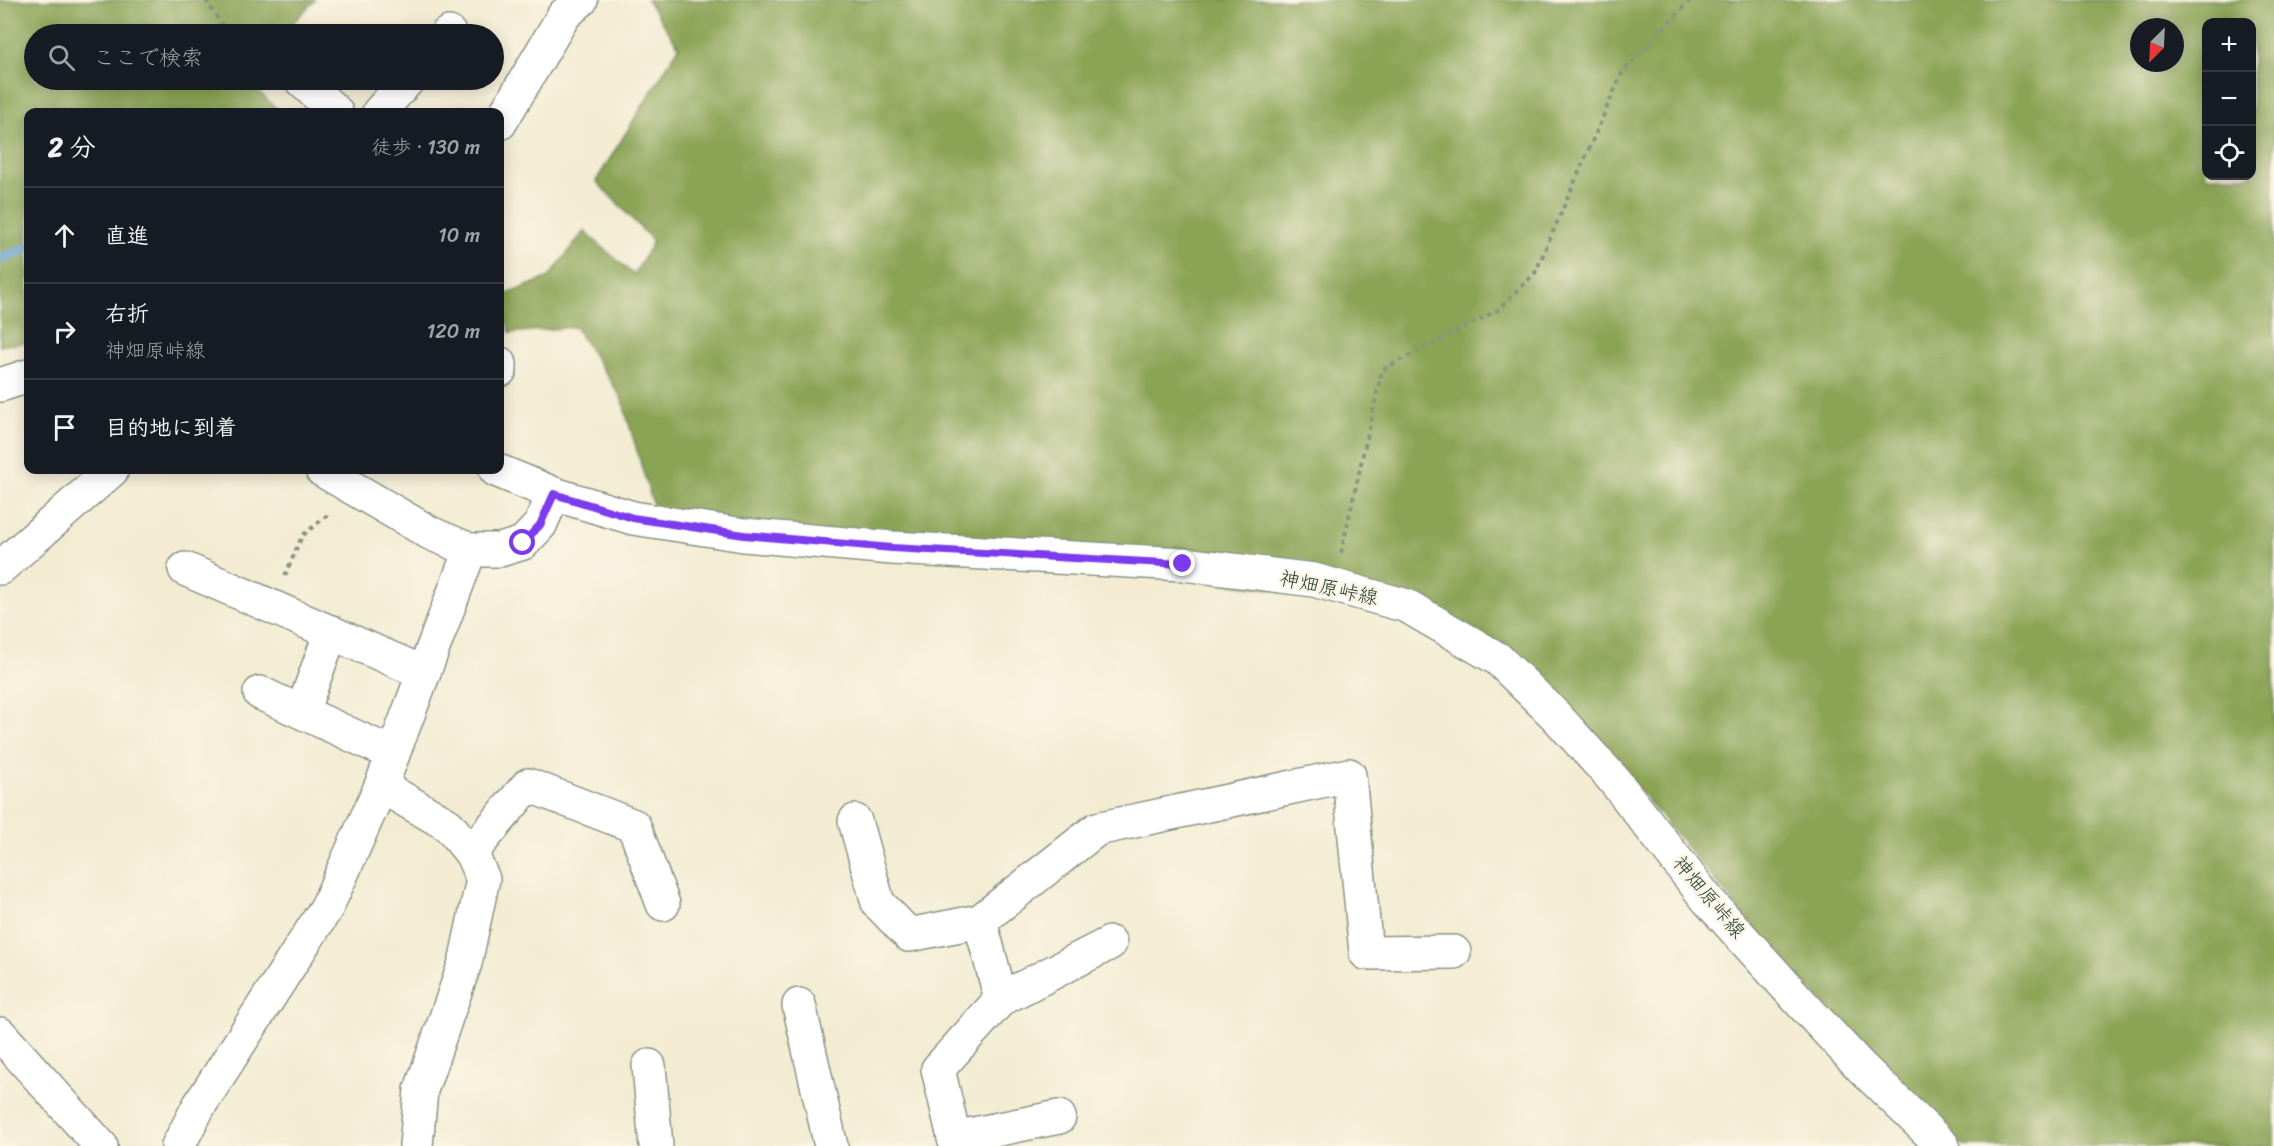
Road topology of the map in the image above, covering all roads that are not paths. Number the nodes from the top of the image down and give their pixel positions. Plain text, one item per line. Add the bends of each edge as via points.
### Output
1 (581, 0) edge
2 (312, 90) edge
3 (399, 90) edge
4 (332, 108) edge
5 (383, 108) edge
6 (504, 116) edge
7 (24, 377) edge
8 (0, 385) edge
9 (504, 473) edge
10 (107, 474) edge
11 (329, 474) edge
12 (554, 494) junction
13 (470, 550) junction
14 (0, 568) edge
15 (185, 569) dead end
16 (331, 632) junction
17 (424, 673) junction
18 (260, 693) dead end
19 (302, 712) junction
20 (393, 754) junction
21 (381, 786) junction
22 (855, 821) dead end
23 (471, 853) junction
24 (663, 903) dead end
25 (980, 921) junction
26 (1110, 943) dead end
27 (1454, 952) dead end
28 (1001, 999) junction
29 (799, 1005) dead end
30 (0, 1034) edge
31 (649, 1066) dead end
32 (1059, 1117) dead end
33 (955, 1142) edge
34 (101, 1146) edge
35 (178, 1146) edge
36 (416, 1146) edge
37 (656, 1146) edge
38 (831, 1146) edge
39 (1943, 1146) edge

1 - 6 street via 564,15
2 - 4 street
3 - 5 street
7 - 8 street
9 - 12 street, 神畑原峠線
10 - 14 street
11 - 13 street via 430,533
12 - 13 street via 540,525 523,543 500,550
12 - 39 street, 神畑原峠線 via 633,518 744,535 892,548 1183,564 1314,580 1407,606 1498,659 1557,717 1613,779 1707,899 1861,1067
13 - 17 street
15 - 16 street
16 - 17 street
16 - 19 street
17 - 20 street
18 - 19 street
19 - 20 street
20 - 21 street
21 - 23 street via 448,825
21 - 35 street via 327,907 199,1106
22 - 25 street via 878,903 909,935
23 - 24 street via 528,785 634,826
23 - 36 street via 483,879 465,963 421,1090
25 - 27 street via 1097,829 1349,775 1366,953
25 - 28 street
26 - 28 street
28 - 33 street via 938,1068
29 - 38 street
30 - 34 street
31 - 37 street
32 - 33 street

